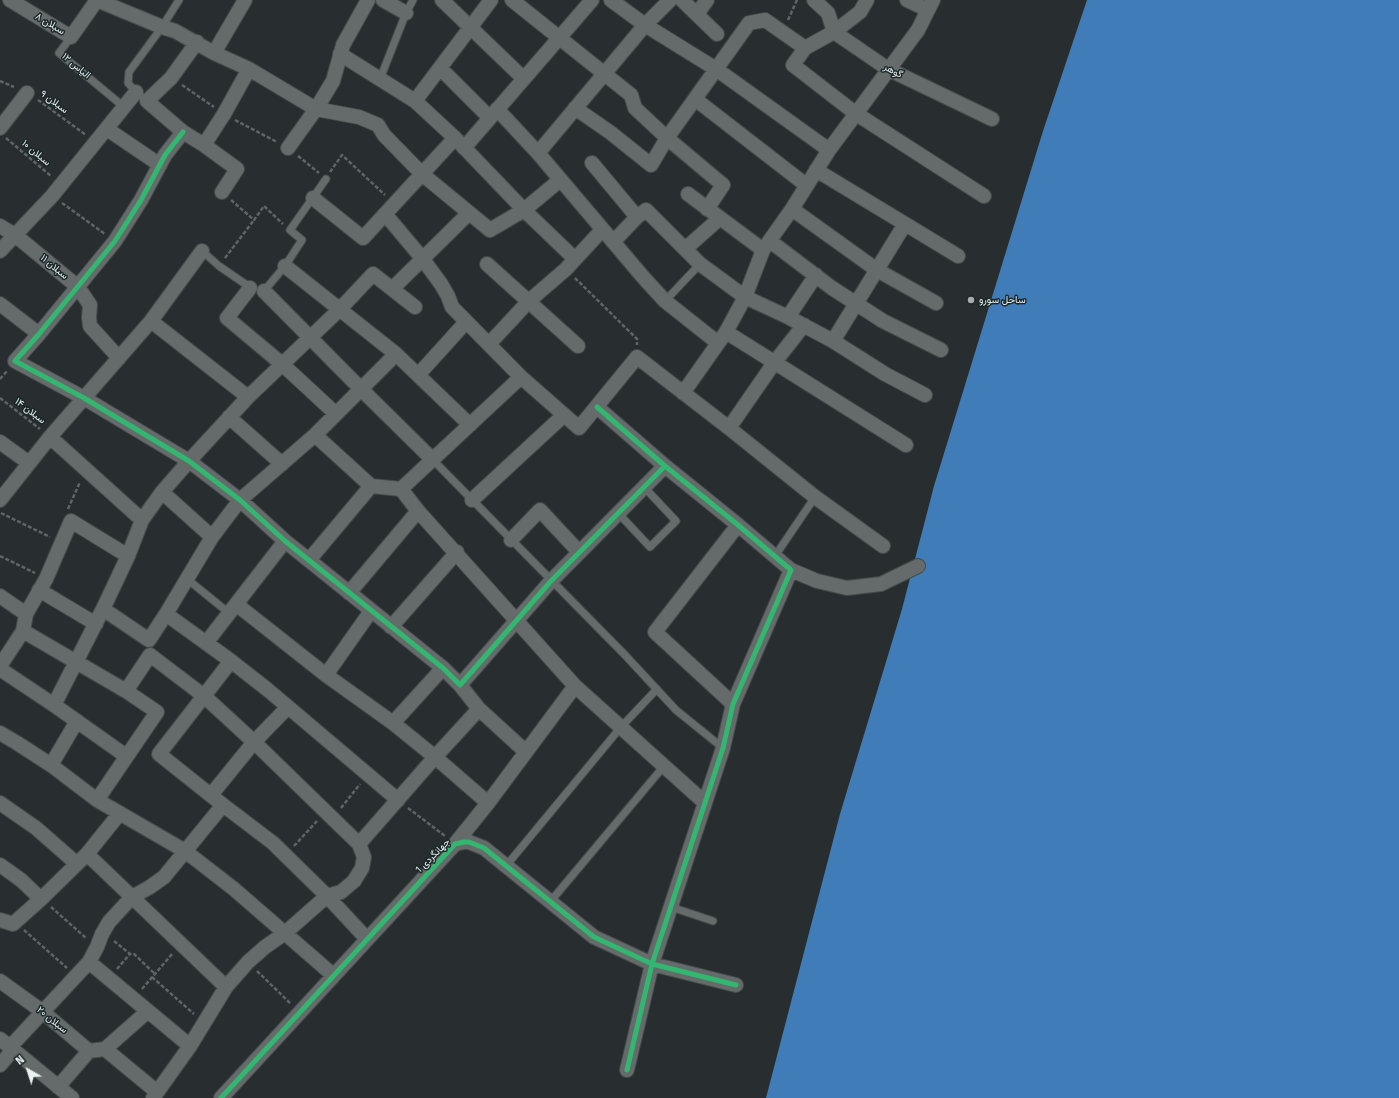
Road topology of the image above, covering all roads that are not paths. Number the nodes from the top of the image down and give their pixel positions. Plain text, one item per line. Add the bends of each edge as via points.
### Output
1 (10, 0) edge
2 (97, 0) edge
3 (179, 0) edge
4 (245, 0) edge
5 (368, 0) edge
6 (383, 0) edge
7 (414, 0) edge
8 (442, 0) edge
9 (491, 0) edge
10 (512, 0) edge
11 (592, 0) edge
12 (611, 0) edge
13 (670, 0) edge
14 (682, 0) edge
15 (707, 0) edge
16 (814, 0) edge
17 (867, 0) edge
18 (906, 0) edge
19 (930, 5) edge
20 (406, 13) junction
21 (697, 14) junction
22 (645, 25) junction
23 (162, 27) junction
24 (470, 27) junction
25 (834, 32) junction
26 (717, 34) dead end
27 (70, 36) junction
28 (559, 38) junction
29 (197, 42) junction
30 (805, 48) junction
31 (214, 53) junction
32 (340, 54) junction
33 (440, 68) junction
34 (249, 69) junction
35 (716, 69) junction
36 (888, 69) junction
37 (604, 73) junction
38 (380, 78) junction
39 (523, 78) junction
40 (136, 92) junction
41 (27, 93) road end
42 (695, 99) junction
43 (415, 101) junction
44 (147, 102) junction
45 (124, 107) junction
46 (575, 108) junction
47 (316, 109) junction
48 (493, 113) junction
49 (855, 113) junction
50 (992, 119) dead end
51 (107, 129) junction
52 (183, 132) junction
53 (3, 133) edge
54 (667, 138) junction
55 (459, 143) junction
56 (204, 146) junction
57 (288, 148) road end
58 (829, 150) junction
59 (538, 153) junction
60 (592, 163) dead end
61 (160, 165) junction
62 (816, 170) junction
63 (422, 174) junction
64 (326, 178) road end
65 (560, 180) junction
66 (806, 185) junction
67 (222, 192) road end
68 (688, 194) dead end
69 (984, 196) dead end
70 (313, 198) junction
71 (390, 209) junction
72 (707, 209) junction
73 (792, 209) junction
74 (524, 210) junction
75 (469, 213) junction
76 (637, 217) junction
77 (720, 218) junction
78 (905, 224) junction
79 (0, 226) edge
80 (602, 230) junction
81 (15, 235) junction
82 (613, 242) junction
83 (767, 245) junction
84 (685, 249) junction
85 (0, 251) edge
86 (202, 251) joint
87 (958, 256) dead end
88 (422, 258) junction
89 (487, 264) dead end
90 (570, 264) junction
91 (700, 264) junction
92 (285, 266) junction
93 (877, 270) junction
94 (816, 275) junction
95 (78, 288) junction
96 (250, 288) junction
97 (392, 289) junction
98 (264, 291) junction
99 (745, 297) junction
100 (529, 301) junction
101 (665, 301) junction
102 (936, 303) dead end
103 (0, 304) edge
104 (856, 304) junction
105 (415, 307) dead end
106 (340, 310) junction
107 (788, 316) junction
108 (151, 321) junction
109 (466, 322) junction
110 (804, 325) junction
111 (39, 334) junction
112 (310, 337) junction
113 (722, 337) junction
114 (833, 341) junction
115 (490, 344) junction
116 (578, 346) dead end
117 (942, 350) dead end
118 (396, 354) junction
119 (119, 358) junction
120 (774, 363) junction
121 (282, 364) junction
122 (418, 375) junction
123 (521, 377) junction
124 (361, 389) junction
125 (683, 393) junction
126 (925, 395) dead end
127 (248, 397) junction
128 (84, 398) junction
129 (597, 407) junction
130 (336, 414) junction
131 (564, 416) junction
132 (229, 417) junction
133 (470, 425) junction
134 (729, 428) junction
135 (314, 435) junction
136 (50, 437) junction
137 (0, 442) edge
138 (906, 445) dead end
139 (432, 459) junction
140 (188, 461) junction
141 (29, 463) junction
142 (282, 464) junction
143 (665, 466) junction
144 (371, 486) junction
145 (644, 487) junction
146 (401, 489) junction
147 (162, 492) junction
148 (815, 497) junction
149 (0, 500) edge
150 (240, 500) junction
151 (472, 500) junction
152 (418, 510) junction
153 (618, 513) junction
154 (142, 520) junction
155 (738, 525) junction
156 (212, 537) junction
157 (511, 540) junction
158 (285, 541) junction
159 (883, 546) dead end
160 (457, 552) junction
161 (579, 552) junction
162 (128, 556) junction
163 (775, 556) junction
164 (309, 560) junction
165 (918, 566) dead end
166 (791, 570) junction
167 (187, 580) junction
168 (551, 581) junction
169 (42, 585) junction
170 (349, 593) junction
171 (0, 596) edge
172 (232, 608) junction
173 (104, 609) junction
174 (371, 611) junction
175 (26, 614) junction
176 (166, 614) junction
177 (516, 620) junction
178 (96, 624) junction
179 (392, 627) junction
180 (22, 631) junction
181 (206, 643) junction
182 (230, 661) junction
183 (77, 662) junction
184 (0, 668) edge
185 (443, 668) junction
186 (326, 675) junction
187 (460, 685) junction
188 (575, 686) junction
189 (657, 689) junction
190 (126, 691) junction
191 (204, 696) junction
192 (733, 704) junction
193 (54, 705) junction
194 (288, 707) junction
195 (479, 709) junction
196 (77, 721) junction
197 (393, 723) junction
198 (621, 727) junction
199 (0, 733) edge
200 (254, 742) junction
201 (723, 748) junction
202 (526, 752) junction
203 (126, 756) junction
204 (435, 757) junction
205 (51, 765) junction
206 (664, 766) junction
207 (211, 795) junction
208 (97, 800) junction
209 (398, 800) junction
210 (704, 802) junction
211 (0, 803) edge
212 (488, 803) junction
213 (223, 805) junction
214 (120, 813) junction
215 (359, 844) junction
216 (455, 844) junction
217 (185, 851) junction
218 (87, 854) junction
219 (77, 864) junction
220 (0, 865) edge
221 (506, 866) junction
222 (327, 896) junction
223 (132, 897) junction
224 (41, 899) junction
225 (550, 902) junction
226 (671, 907) junction
227 (713, 921) dead end
228 (6, 922) edge
229 (285, 933) junction
230 (367, 938) junction
231 (88, 962) junction
232 (652, 964) junction
233 (333, 975) junction
234 (0, 981) edge
235 (736, 985) dead end
236 (226, 987) junction
237 (148, 1011) junction
238 (43, 1012) junction
239 (8, 1045) edge
240 (190, 1046) junction
241 (105, 1049) junction
242 (89, 1051) junction
243 (0, 1065) edge
244 (627, 1070) dead end
245 (58, 1087) junction
246 (155, 1095) edge
247 (70, 1097) edge
248 (221, 1098) edge

1 - 27 street, سبلان ۸
2 - 23 street
2 - 27 street, الیاس ۱۲
3 - 23 lane
4 - 31 street
5 - 32 street
6 - 20 street
7 - 20 lane
8 - 24 street
9 - 24 street
10 - 28 street
11 - 28 street
12 - 22 street
13 - 22 street
14 - 21 street
15 - 21 street
16 - 25 street via 828,13
17 - 25 street via 860,12
18 - 19 street
19 - 36 street via 918,30
20 - 38 lane
21 - 26 street
22 - 35 street
22 - 37 street
23 - 29 street
23 - 40 lane via 129,72 128,83
24 - 33 street
24 - 39 street
25 - 30 street
25 - 36 street, گوهر
27 - 45 lane, الیاس ۱۲ via 59,53
28 - 37 street
28 - 39 street
29 - 31 street
29 - 44 street via 171,78
30 - 35 street via 765,20 748,23
30 - 49 street via 794,65
31 - 34 street
32 - 38 street
32 - 47 street via 333,81
33 - 43 street
33 - 48 street
34 - 47 street
34 - 56 street
35 - 42 street
35 - 58 street
36 - 49 street
36 - 50 street, گوهر
37 - 46 street
37 - 54 street via 631,95 635,108
38 - 43 street
39 - 48 street
40 - 44 lane
40 - 45 street
41 - 53 street
42 - 54 street
42 - 66 street
43 - 55 street
44 - 52 street
45 - 51 street
46 - 54 street via 651,165
46 - 59 street
47 - 57 street
47 - 63 street via 359,117 378,125 384,135
48 - 55 street
48 - 59 street
49 - 58 street
49 - 69 street
51 - 61 street
51 - 81 street via 52,196
52 - 56 street
52 - 61 street
54 - 72 street via 723,185
55 - 63 street
55 - 74 street
56 - 67 street via 237,169
58 - 62 street
59 - 65 street
60 - 76 street
61 - 95 street via 116,241
62 - 66 street
62 - 78 street
63 - 71 street
63 - 75 street
64 - 70 lane
65 - 74 street
65 - 80 street
66 - 73 street
68 - 72 street
70 - 71 street via 362,238
70 - 92 lane via 290,230 302,240
71 - 88 street
72 - 77 street
73 - 83 street
73 - 93 street
74 - 75 street via 490,230
74 - 90 street
75 - 88 street
76 - 82 street
76 - 84 street via 646,210
77 - 83 street
77 - 84 street
78 - 87 street
78 - 93 street
79 - 81 street, سبلان ۱۱
80 - 82 street
80 - 90 street
81 - 85 street
81 - 95 street, سبلان ۱۱
82 - 101 street
83 - 94 street
83 - 99 street
84 - 91 street
86 - 96 lane
86 - 108 street
88 - 97 street
88 - 109 street via 444,290 452,307
89 - 100 street
90 - 100 street
91 - 99 street
91 - 101 lane
92 - 98 lane
92 - 106 street
93 - 102 street
93 - 104 street
94 - 104 street
94 - 107 street
95 - 111 street
95 - 119 street, سبلان ۱۱ via 90,306 90,326
96 - 98 lane
96 - 121 street via 227,318
97 - 105 street
97 - 106 street via 373,274
98 - 112 street
99 - 107 street
99 - 113 street
100 - 115 street
100 - 116 street
101 - 113 street
103 - 111 street
104 - 114 street
104 - 117 street via 883,321
106 - 112 street
106 - 118 street
107 - 110 street
108 - 119 street
108 - 127 street
109 - 115 street
109 - 122 street
110 - 114 street
110 - 120 street
111 - 128 street via 15,361
112 - 121 street
112 - 124 street
113 - 120 street
113 - 125 street
114 - 126 street via 885,374
115 - 123 street
118 - 122 street
118 - 124 street
119 - 128 street
120 - 134 street
120 - 138 street
121 - 127 street
121 - 130 street
122 - 133 street
123 - 131 street
123 - 133 street
124 - 130 street
124 - 139 street
125 - 129 street via 637,357
125 - 134 street
127 - 132 street
128 - 136 street
128 - 140 street
129 - 131 street via 579,428
129 - 143 street
130 - 135 street
131 - 151 street
132 - 140 street
132 - 142 street
133 - 139 street
134 - 148 street
135 - 142 street
135 - 144 street
136 - 141 street
136 - 154 street
137 - 141 street
139 - 146 street
139 - 151 lane
140 - 147 street
140 - 150 street
141 - 149 street
142 - 150 street
143 - 145 street
143 - 155 street
144 - 146 street
144 - 164 street
145 - 153 street
145 - 153 lane via 676,521 650,547
146 - 152 street
147 - 154 street
147 - 156 street
148 - 159 street
148 - 163 lane
150 - 156 street
150 - 158 street
151 - 157 lane
152 - 160 street
152 - 170 street
153 - 161 street
154 - 162 street
155 - 163 street
155 - 192 street via 655,632
156 - 167 street
157 - 161 street via 540,510
157 - 168 lane
158 - 164 street
158 - 172 street
160 - 177 street
160 - 179 street
161 - 168 street
162 - 169 street via 71,521
162 - 173 street
163 - 166 street
164 - 170 street
165 - 166 street via 880,584 847,588 817,581
166 - 192 street
167 - 172 lane
167 - 176 street
168 - 177 street
168 - 189 lane
169 - 175 street
169 - 178 street
170 - 174 street
171 - 175 street
172 - 181 street
172 - 186 street
173 - 176 street via 149,640
173 - 178 street
174 - 179 street
174 - 186 street
175 - 180 street
176 - 181 street
177 - 187 street
177 - 188 street
178 - 183 street
179 - 185 street
180 - 183 street
180 - 184 street
181 - 182 street
182 - 191 street
182 - 194 street
183 - 190 street
183 - 193 street
184 - 193 street
185 - 187 street
185 - 197 street
186 - 197 street
187 - 195 street
188 - 198 street
188 - 202 street
189 - 198 lane
189 - 201 lane via 676,710
190 - 191 street via 150,655
190 - 203 street via 157,712
191 - 200 street
191 - 207 street via 159,754
192 - 201 street
193 - 196 street
194 - 200 street
194 - 209 street
195 - 202 street
195 - 204 street
196 - 203 street
196 - 205 street
197 - 204 street
198 - 206 street
198 - 221 lane
199 - 205 street
200 - 207 street
200 - 215 street
201 - 210 street
202 - 212 street
203 - 208 street
204 - 209 street
204 - 212 street
205 - 208 street
206 - 210 street
206 - 225 lane
207 - 213 street
208 - 214 street
209 - 215 street
210 - 226 street
211 - 219 street via 36,828
212 - 216 street
213 - 217 street
213 - 222 street via 273,843
214 - 217 street
214 - 218 street
215 - 222 street via 364,857 362,868 354,881 341,892
216 - 221 street, جهانگردی 1 via 469,842 484,848
216 - 230 street, جهانگردی 1
217 - 223 street via 164,877
217 - 229 street
218 - 219 street
218 - 223 street
219 - 224 street
220 - 224 street
221 - 225 street, جهانگردی 1
222 - 229 street
222 - 230 street
223 - 231 street via 109,922
223 - 236 street
224 - 228 street
225 - 232 street, جهانگردی 1 via 594,937
226 - 227 lane
226 - 232 street
229 - 233 street
229 - 236 street via 248,962
230 - 233 street, جهانگردی 1
231 - 237 street
231 - 238 street
232 - 235 street, جهانگردی 1
232 - 244 street
233 - 248 street, جهانگردی 1
234 - 238 street, سبلان ۲۰
236 - 240 street
237 - 240 street
237 - 241 street
238 - 239 street
238 - 242 street, سبلان ۲۰
239 - 243 street
239 - 245 street
240 - 246 street
241 - 242 street
241 - 246 street
242 - 245 street
245 - 247 street

